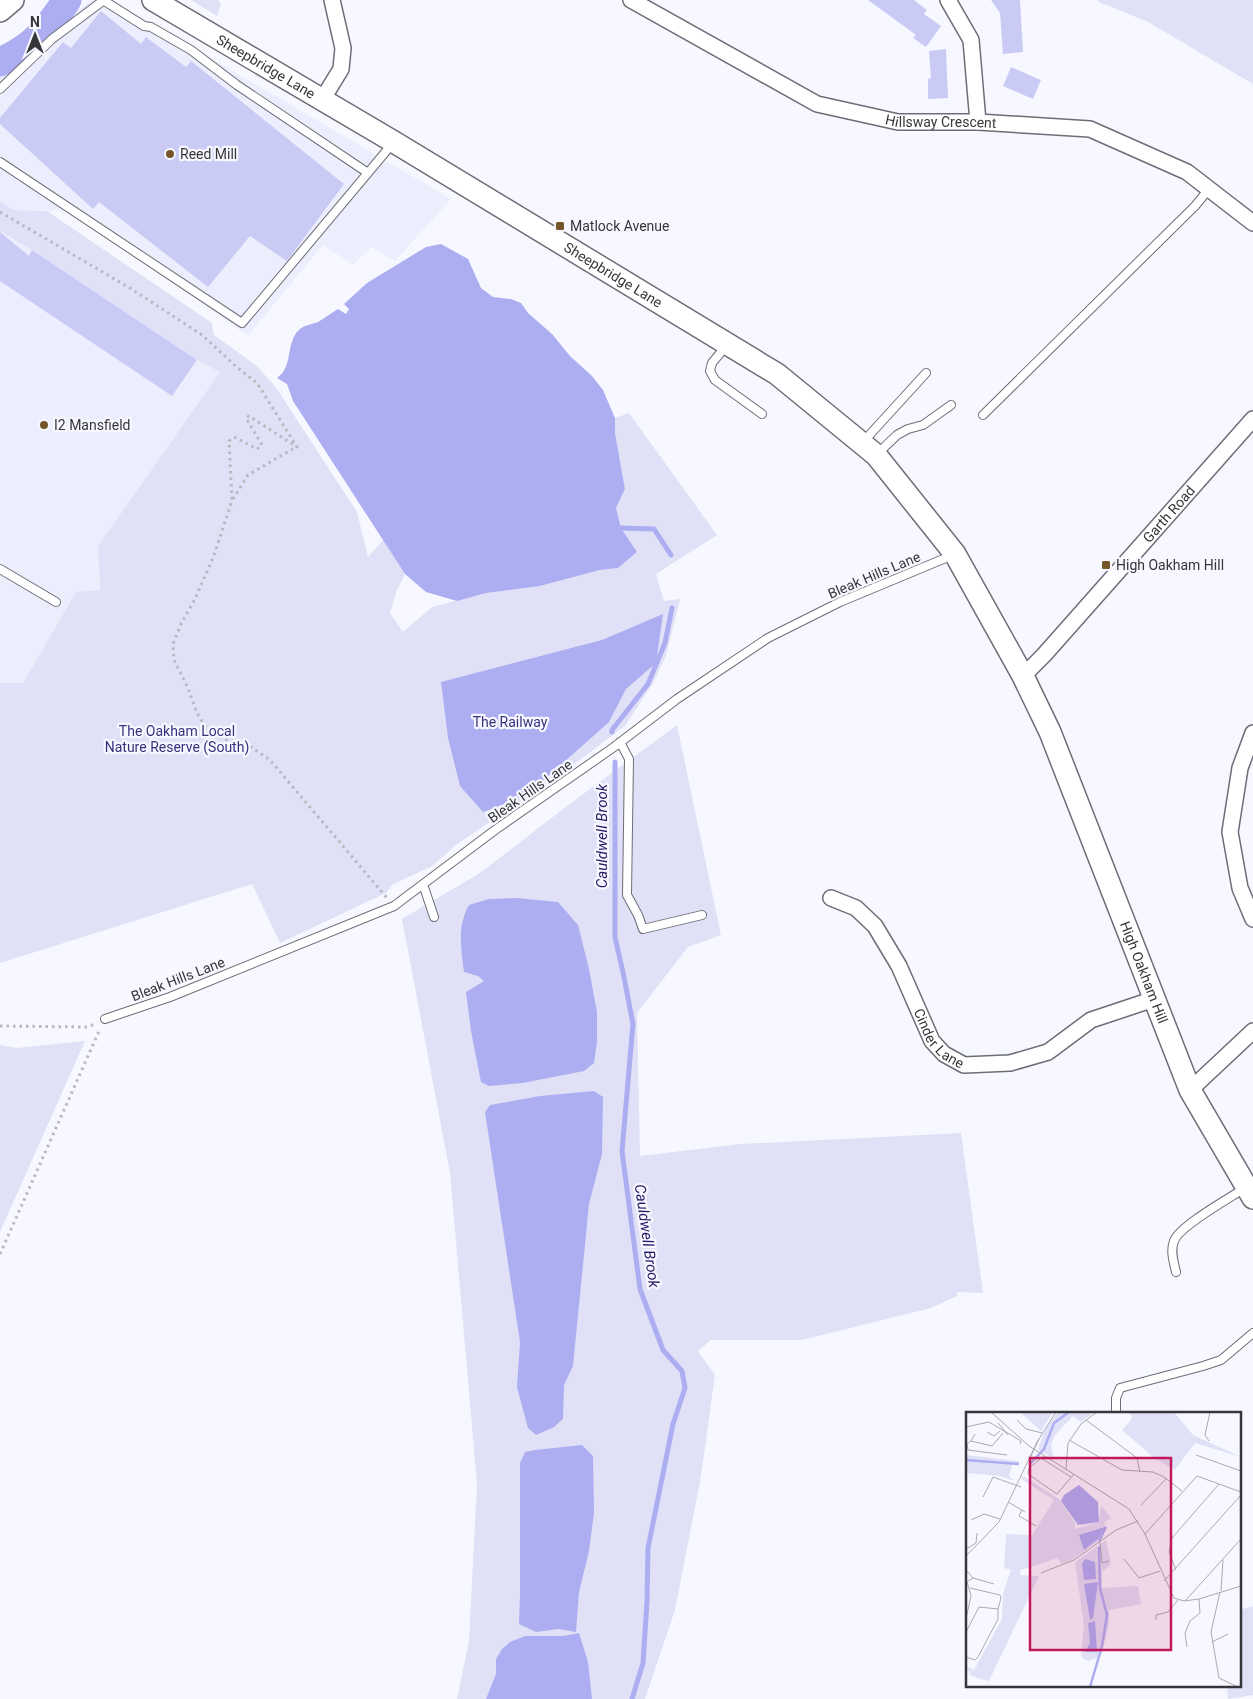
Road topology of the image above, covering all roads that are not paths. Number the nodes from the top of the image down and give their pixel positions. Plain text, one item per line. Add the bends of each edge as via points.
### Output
1 (2, 0) edge
2 (13, 0) edge
3 (103, 0) edge
4 (153, 0) edge
5 (332, 0) edge
6 (631, 0) edge
7 (948, 0) edge
8 (0, 4) edge
9 (0, 11) edge
10 (0, 89) edge
11 (322, 100) junction
12 (978, 122) junction
13 (394, 142) junction
14 (0, 162) edge
15 (368, 173) junction
16 (1209, 189) junction
17 (1253, 223) edge
18 (728, 344) junction
19 (926, 373) dead end
20 (951, 405) dead end
21 (762, 414) dead end
22 (983, 415) dead end
23 (1253, 419) edge
24 (869, 449) junction
25 (955, 554) junction
26 (0, 569) edge
27 (56, 602) dead end
28 (1023, 676) junction
29 (1253, 733) edge
30 (620, 742) junction
31 (423, 884) junction
32 (831, 898) dead end
33 (702, 915) dead end
34 (434, 917) dead end
35 (1253, 918) edge
36 (1154, 999) junction
37 (105, 1019) road end
38 (1253, 1031) edge
39 (1190, 1090) junction
40 (1250, 1192) edge
41 (1176, 1272) dead end
42 (1253, 1333) edge
43 (1116, 1412) edge

1 - 8 street
2 - 9 street
3 - 10 lane via 52,39
3 - 15 lane via 191,50
4 - 11 street, Sheepbridge Lane
5 - 11 street via 343,48 341,69
6 - 12 street, Hillsway Crescent via 817,104 898,122
7 - 12 street via 971,40
11 - 13 street, Sheepbridge Lane
12 - 16 street, Hillsway Crescent via 1090,129 1187,172
13 - 15 lane
13 - 18 street, Sheepbridge Lane
14 - 15 lane via 242,323
16 - 17 street, Hillsway Crescent
16 - 22 lane
18 - 21 lane via 712,363 710,371 715,380
18 - 24 street, Sheepbridge Lane via 777,374
19 - 24 lane
20 - 24 lane via 923,425
23 - 28 street, Garth Road
24 - 25 street, Sheepbridge Lane
25 - 28 street, High Oakham Hill
25 - 30 lane, Bleak Hills Lane via 840,602 768,638
26 - 27 lane
28 - 36 street, High Oakham Hill via 1052,737
29 - 35 street via 1240,768 1230,832 1240,888
30 - 31 lane, Bleak Hills Lane
30 - 33 lane via 629,759 627,895 642,930
31 - 34 lane
31 - 37 lane, Bleak Hills Lane via 394,906 170,997
32 - 36 street, Cinder Lane via 856,908 875,926 899,966 932,1042 944,1054 964,1065 1010,1063 1048,1052 1091,1020
36 - 39 street, High Oakham Hill
38 - 39 street
39 - 40 street, High Oakham Hill
40 - 41 lane via 1188,1226 1174,1239
42 - 43 lane via 1221,1360 1120,1388

